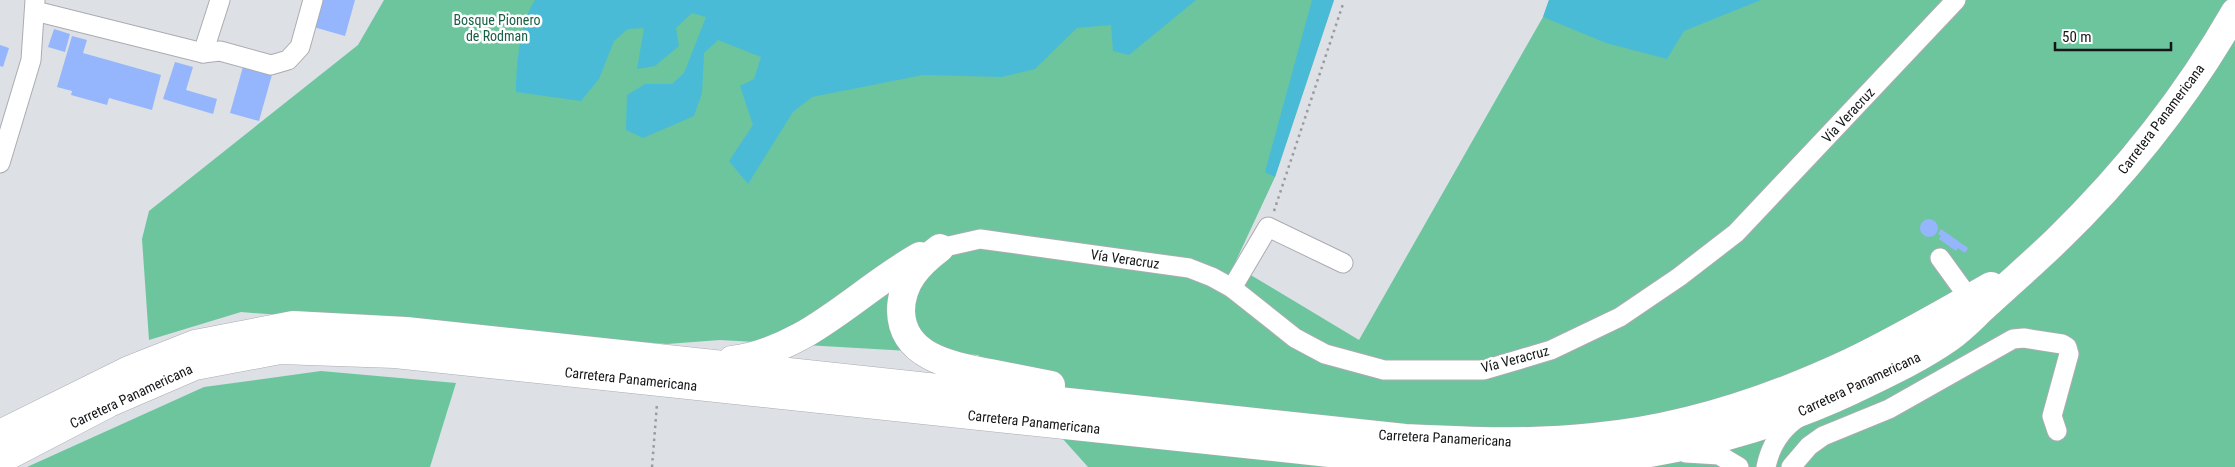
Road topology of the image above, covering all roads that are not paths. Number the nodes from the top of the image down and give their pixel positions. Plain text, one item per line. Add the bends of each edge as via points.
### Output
1 (220, 0) edge
2 (313, 0) edge
3 (1956, 0) edge
4 (35, 5) edge
5 (2234, 14) edge
6 (203, 53) junction
7 (0, 164) edge
8 (940, 248) junction
9 (1940, 258) dead end
10 (2038, 259) junction
11 (1343, 263) dead end
12 (1232, 288) junction
13 (1969, 298) junction
14 (706, 363) junction
15 (1810, 410) junction
16 (1236, 420) junction
17 (2057, 431) dead end
18 (0, 434) edge
19 (1654, 453) junction
20 (0, 460) edge
21 (1739, 467) edge
22 (1766, 467) edge
23 (1791, 467) edge

1 - 6 street
2 - 6 street via 300,47 288,60 272,66 220,51
3 - 12 street, Vía Veracruz via 1736,233 1620,317 1551,350 1484,370 1384,370 1325,354 1295,338
4 - 6 street
4 - 7 street via 31,60
5 - 10 highway, Carretera Panamericana via 2156,130 2106,189
8 - 12 street, Vía Veracruz via 980,239 1093,254 1189,268
8 - 14 highway via 900,267 824,324 794,341 735,360
8 - 16 highway via 923,260 914,272 901,302 905,328 913,343 928,356 949,365
9 - 13 street
10 - 13 highway, Carretera Panamericana
10 - 15 highway, Carretera Panamericana via 1950,338 1902,366
11 - 12 street via 1268,227
13 - 16 highway, Carretera Panamericana via 1860,358 1796,385 1725,410 1667,425 1595,437 1480,442 1405,438
14 - 16 highway, Carretera Panamericana
14 - 18 highway, Carretera Panamericana via 406,331 293,325 195,344 129,370
15 - 19 highway, Carretera Panamericana via 1734,436
15 - 22 street via 1793,421 1778,437
17 - 23 street via 2052,416 2069,354 2067,347 2024,338 2013,339 1890,409 1823,436 1809,446
19 - 20 highway, Carretera Panamericana via 1566,463 1490,465 1376,458 396,354 280,350 195,366 109,403
19 - 21 street via 1719,455

